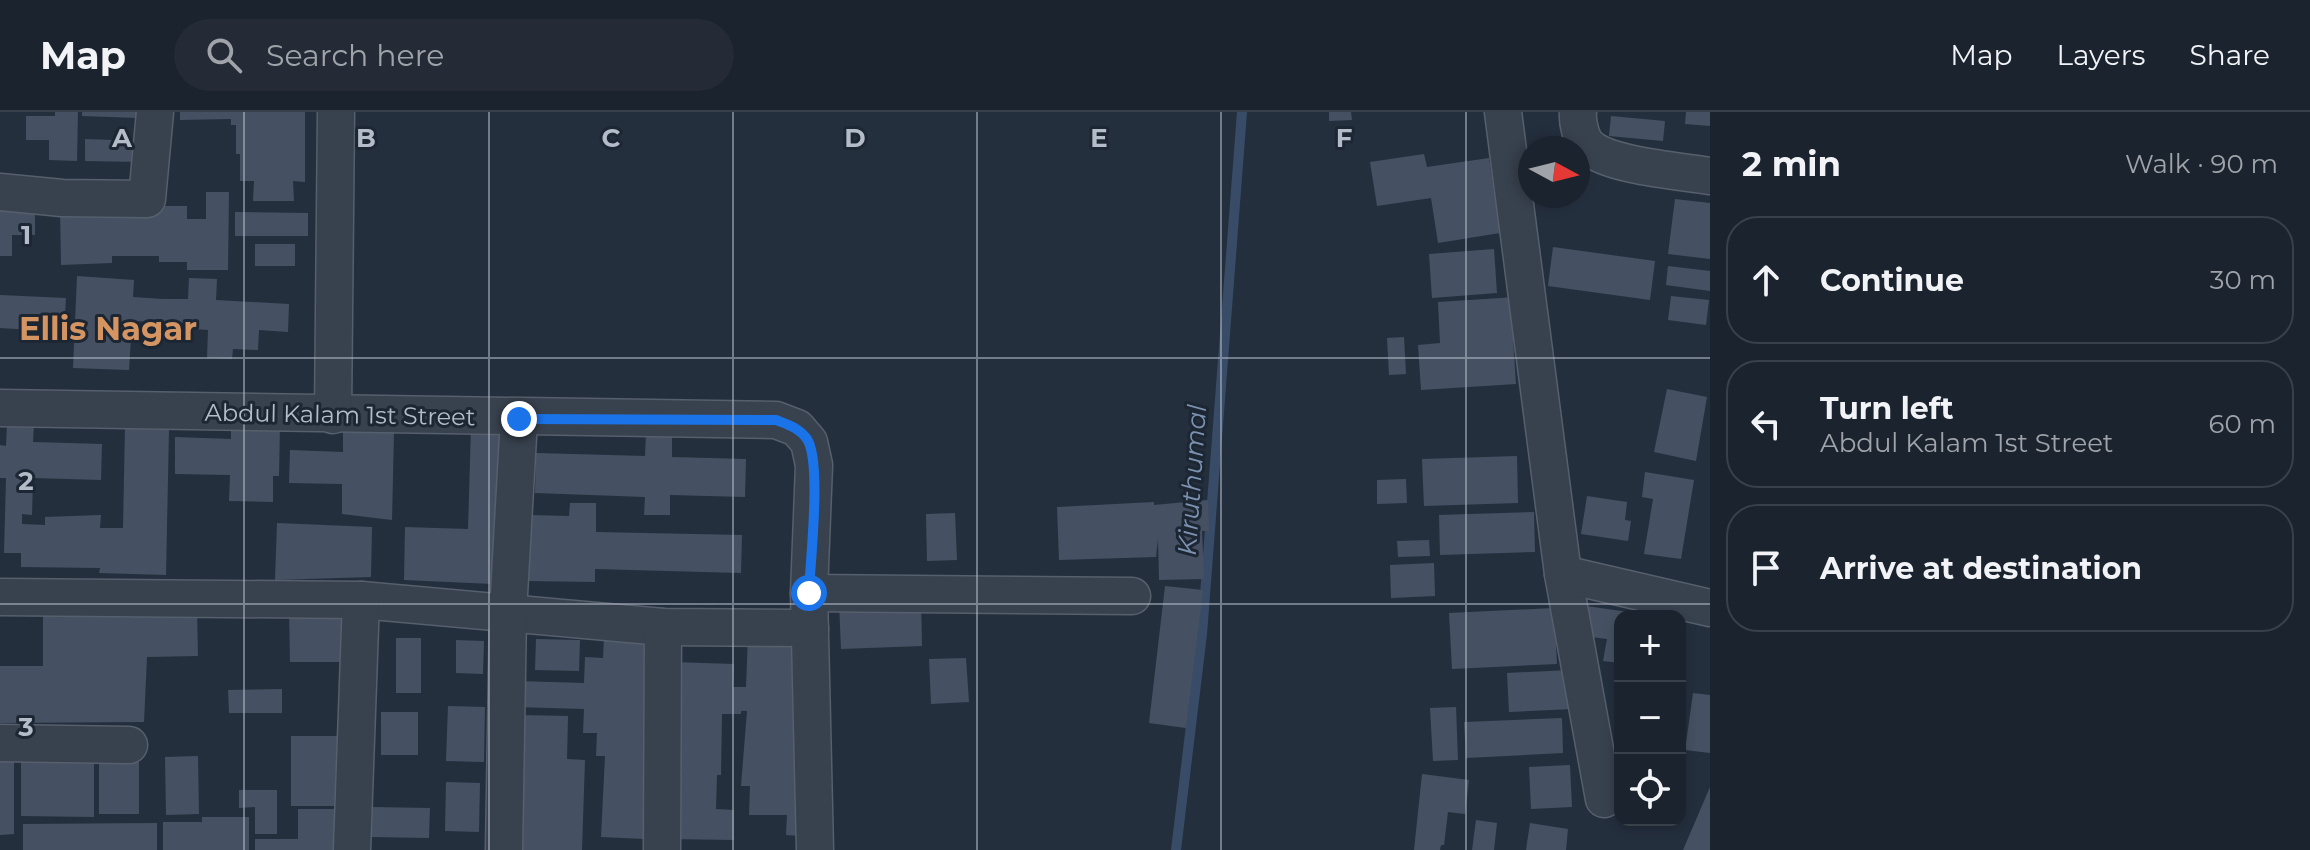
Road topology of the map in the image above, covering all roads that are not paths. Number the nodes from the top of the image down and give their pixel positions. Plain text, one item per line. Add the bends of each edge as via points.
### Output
1 (155, 112) edge
2 (336, 112) edge
3 (1503, 112) edge
4 (1578, 112) edge
5 (1710, 176) edge
6 (0, 192) edge
7 (0, 408) edge
8 (333, 415) junction
9 (519, 419) junction
10 (1563, 574) junction
11 (1132, 596) dead end
12 (0, 597) edge
13 (361, 600) junction
14 (1710, 608) edge
15 (810, 611) junction
16 (508, 612) junction
17 (663, 627) junction
18 (0, 743) edge
19 (129, 745) dead end
20 (1604, 799) dead end
21 (352, 850) edge
22 (504, 850) edge
23 (662, 850) edge
24 (815, 850) edge

1 - 6 street via 147,199
2 - 8 street
3 - 10 street
4 - 5 street via 1587,146 1607,157
7 - 8 street, Abdul Kalam 1st Street
8 - 9 street, Abdul Kalam 1st Street
9 - 15 street, Abdul Kalam 1st Street via 776,420 797,428 809,442 814,465
9 - 16 street
10 - 14 street
10 - 20 street
11 - 15 street
12 - 13 street
13 - 16 street
13 - 21 street
15 - 17 street
15 - 24 street
16 - 17 street
16 - 22 street
17 - 23 street
18 - 19 street

